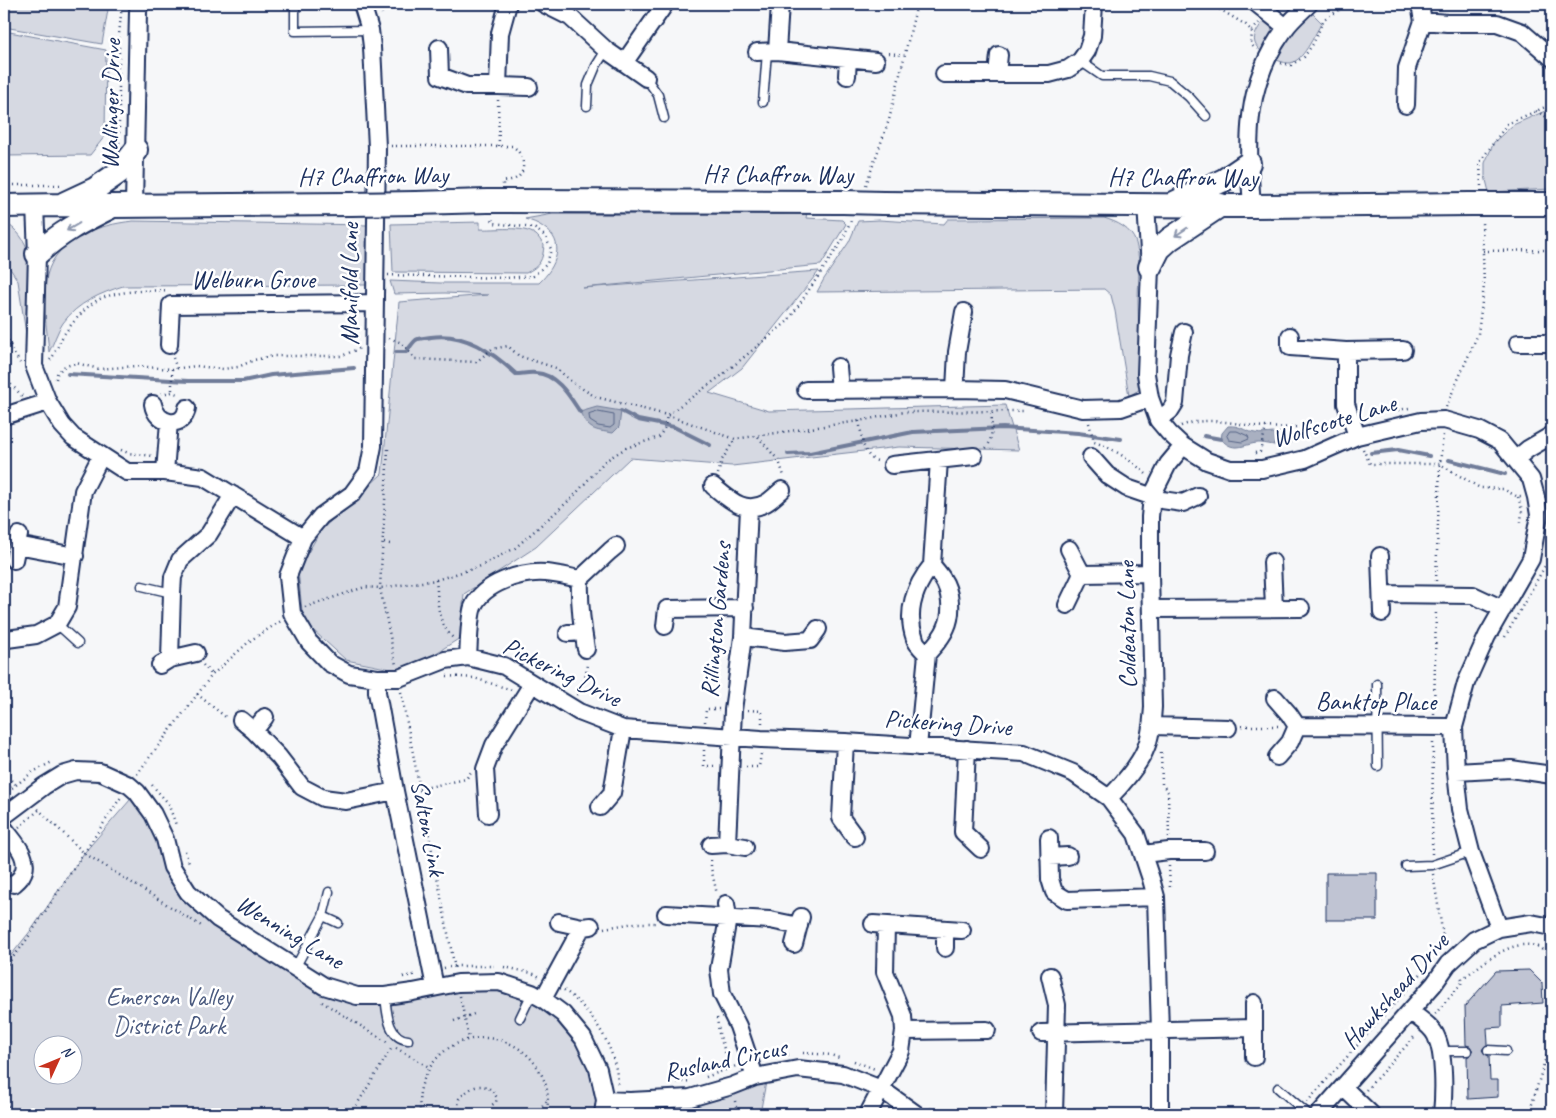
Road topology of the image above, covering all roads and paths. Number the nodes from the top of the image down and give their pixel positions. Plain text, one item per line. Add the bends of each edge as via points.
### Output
1 (122, 4) edge
2 (140, 4) edge
3 (295, 4) edge
4 (362, 4) edge
5 (380, 4) edge
6 (508, 4) edge
7 (544, 4) edge
8 (665, 4) edge
9 (780, 4) edge
10 (1094, 4) edge
11 (1211, 4) edge
12 (1257, 4) edge
13 (1309, 4) edge
14 (1349, 4) edge
15 (1420, 4) edge
16 (1423, 21) junction
17 (377, 26) junction
18 (1286, 27) junction
19 (439, 48) dead end
20 (606, 50) junction
21 (767, 52) junction
22 (999, 54) dead end
23 (1267, 57) junction
24 (848, 58) junction
25 (1552, 58) edge
26 (876, 61) dead end
27 (1080, 61) junction
28 (624, 63) junction
29 (944, 74) dead end
30 (997, 74) junction
31 (847, 76) dead end
32 (646, 78) joint
33 (498, 86) junction
34 (529, 87) dead end
35 (764, 102) dead end
36 (1406, 104) dead end
37 (1552, 104) edge
38 (587, 106) dead end
39 (1536, 111) junction
40 (1206, 116) dead end
41 (664, 118) dead end
42 (1552, 120) edge
43 (499, 146) junction
44 (377, 147) junction
45 (127, 151) junction
46 (1249, 163) junction
47 (4, 186) edge
48 (65, 195) junction
49 (496, 201) junction
50 (1483, 203) junction
51 (1221, 204) junction
52 (1552, 204) edge
53 (1146, 205) junction
54 (4, 206) edge
55 (35, 206) junction
56 (123, 206) junction
57 (1169, 206) junction
58 (1252, 206) junction
59 (1552, 248) edge
60 (1483, 251) junction
61 (37, 254) junction
62 (1150, 267) junction
63 (374, 275) junction
64 (374, 303) junction
65 (968, 322) dead end
66 (1184, 332) dead end
67 (1290, 336) dead end
68 (381, 341) junction
69 (1518, 342) dead end
70 (1552, 343) edge
71 (169, 345) dead end
72 (1403, 350) dead end
73 (1346, 351) junction
74 (838, 367) dead end
75 (172, 369) junction
76 (721, 376) dead end
77 (4, 377) edge
78 (955, 389) junction
79 (806, 390) dead end
80 (840, 390) junction
81 (172, 392) junction
82 (46, 396) junction
83 (1150, 398) junction
84 (153, 404) joint
85 (187, 408) joint
86 (992, 411) junction
87 (1028, 411) dead end
88 (667, 415) junction
89 (4, 416) edge
90 (1158, 420) junction
91 (1444, 420) junction
92 (859, 421) junction
93 (169, 422) junction
94 (1266, 427) junction
95 (1090, 430) dead end
96 (1354, 430) junction
97 (1169, 433) junction
98 (1552, 435) edge
99 (758, 436) junction
100 (990, 439) dead end
101 (735, 440) junction
102 (388, 442) dead end
103 (1182, 446) junction
104 (1262, 447) dead end
105 (119, 449) dead end
106 (1093, 450) joint
107 (101, 456) junction
108 (974, 456) dead end
109 (939, 460) junction
110 (1516, 460) junction
111 (1440, 464) junction
112 (892, 465) joint
113 (166, 466) junction
114 (713, 486) joint
115 (782, 490) joint
116 (233, 495) junction
117 (1152, 496) junction
118 (1198, 496) dead end
119 (1518, 497) junction
120 (1536, 497) junction
121 (749, 508) junction
122 (1545, 515) edge
123 (1521, 529) dead end
124 (303, 538) junction
125 (384, 543) junction
126 (1552, 543) edge
127 (390, 544) dead end
128 (17, 546) dead end
129 (609, 547) dead end
130 (1069, 548) dead end
131 (75, 556) junction
132 (1380, 556) dead end
133 (1272, 562) dead end
134 (932, 565) junction
135 (1150, 573) junction
136 (1082, 574) junction
137 (580, 579) junction
138 (436, 580) junction
139 (142, 586) dead end
140 (380, 588) junction
141 (172, 593) junction
142 (1382, 594) junction
143 (1436, 594) junction
144 (1067, 605) dead end
145 (745, 608) junction
146 (1274, 608) junction
147 (1300, 608) dead end
148 (1152, 609) junction
149 (1503, 609) junction
150 (1382, 612) dead end
151 (292, 613) junction
152 (57, 624) junction
153 (665, 626) dead end
154 (818, 629) dead end
155 (743, 637) junction
156 (4, 640) edge
157 (1502, 641) dead end
158 (78, 643) dead end
159 (586, 649) joint
160 (469, 650) junction
161 (196, 653) dead end
162 (928, 654) junction
163 (377, 678) junction
164 (399, 678) junction
165 (532, 684) junction
166 (1377, 684) dead end
167 (569, 692) dead end
168 (197, 694) junction
169 (1276, 698) dead end
170 (733, 710) junction
171 (265, 717) dead end
172 (697, 721) dead end
173 (762, 724) dead end
174 (248, 726) junction
175 (1152, 726) junction
176 (1297, 726) junction
177 (1377, 726) junction
178 (1433, 726) junction
179 (1454, 727) junction
180 (1228, 728) joint
181 (623, 729) junction
182 (732, 736) junction
183 (846, 742) junction
184 (918, 747) junction
185 (967, 749) junction
186 (1277, 757) dead end
187 (1378, 766) dead end
188 (479, 770) junction
189 (1456, 772) junction
190 (1552, 776) edge
191 (129, 785) junction
192 (419, 789) junction
193 (395, 791) junction
194 (1109, 798) junction
195 (600, 807) dead end
196 (488, 814) dead end
197 (4, 816) edge
198 (4, 828) edge
199 (855, 837) dead end
200 (1049, 838) dead end
201 (745, 847) dead end
202 (981, 850) dead end
203 (1169, 851) junction
204 (1206, 852) dead end
205 (1471, 852) junction
206 (1143, 854) junction
207 (1068, 856) dead end
208 (1049, 857) junction
209 (1432, 865) junction
210 (1406, 866) dead end
211 (14, 884) dead end
212 (329, 892) dead end
213 (1156, 897) junction
214 (727, 911) junction
215 (666, 914) joint
216 (323, 916) junction
217 (559, 922) dead end
218 (338, 923) dead end
219 (587, 926) junction
220 (1552, 927) edge
221 (1499, 928) junction
222 (945, 929) junction
223 (962, 930) dead end
224 (794, 944) dead end
225 (945, 948) dead end
226 (1552, 957) edge
227 (4, 968) edge
228 (295, 968) junction
229 (1050, 976) dead end
230 (1462, 979) dead end
231 (458, 983) junction
232 (435, 987) junction
233 (385, 996) junction
234 (538, 996) junction
235 (1254, 1003) dead end
236 (1410, 1012) junction
237 (477, 1013) dead end
238 (464, 1018) junction
239 (520, 1018) dead end
240 (454, 1020) dead end
241 (1254, 1028) junction
242 (987, 1030) dead end
243 (904, 1031) junction
244 (1160, 1031) junction
245 (1049, 1033) junction
246 (1552, 1037) edge
247 (469, 1039) junction
248 (408, 1040) dead end
249 (393, 1046) dead end
250 (1488, 1050) dead end
251 (1440, 1051) junction
252 (1466, 1051) dead end
253 (1506, 1051) dead end
254 (1254, 1057) dead end
255 (755, 1077) junction
256 (1343, 1087) junction
257 (1278, 1088) dead end
258 (881, 1089) junction
259 (548, 1100) junction
260 (4, 1103) edge
261 (492, 1105) dead end
262 (604, 1107) edge
263 (21, 1114) edge
264 (352, 1114) edge
265 (420, 1114) edge
266 (457, 1114) edge
267 (537, 1114) edge
268 (547, 1114) edge
269 (868, 1114) edge
270 (916, 1114) edge
271 (1054, 1114) edge
272 (1160, 1114) edge
273 (1308, 1114) edge
274 (1319, 1114) edge
275 (1371, 1114) edge
276 (1442, 1114) edge
277 (1529, 1114) edge

1 - 45 path via 119,34
2 - 45 street, Wallinger Drive via 136,94
3 - 17 lane via 295,31
4 - 17 street, Manifold Lane
5 - 17 path
6 - 33 street via 500,33
7 - 20 street via 570,17
8 - 28 street
9 - 21 street
10 - 27 street via 1092,36 1088,51
11 - 23 path via 1246,25 1252,31 1254,49
12 - 18 street
13 - 18 street
14 - 23 path via 1324,18 1313,44 1299,61 1291,65
15 - 16 street
16 - 25 street via 1497,22 1522,32
16 - 36 street via 1407,68
17 - 44 street, Manifold Lane
18 - 23 street
19 - 33 street via 440,76 466,86
20 - 28 street
20 - 38 lane via 588,85
21 - 24 street
21 - 35 lane
22 - 30 street
23 - 46 street via 1256,86 1250,116
24 - 26 street
24 - 31 street
27 - 30 street via 1068,69 1049,74
27 - 40 lane via 1102,76 1149,76 1170,81
28 - 32 street
29 - 30 street
32 - 41 lane via 658,95
33 - 34 street
33 - 43 path
37 - 39 path
39 - 42 path
39 - 50 path via 1506,124 1480,162
43 - 44 path
43 - 49 path via 518,149 523,157 523,166 515,178 503,182
44 - 63 street, Manifold Lane
45 - 48 street via 118,173 95,189
45 - 56 street, Wallinger Drive
46 - 57 street via 1224,180
46 - 58 street
47 - 48 path
48 - 55 street, H7 Chaffron Way
48 - 56 street, H7 Chaffron Way
49 - 53 street, H7 Chaffron Way, bridge
49 - 56 street, H7 Chaffron Way, bridge
49 - 63 path via 494,223 534,228 545,236 551,249 547,264 533,276
50 - 52 street, H7 Chaffron Way
50 - 58 street, H7 Chaffron Way
50 - 60 path
51 - 57 street, H7 Chaffron Way
51 - 58 street, H7 Chaffron Way
51 -> 62 street via 1170,239 1159,249
53 - 57 street, H7 Chaffron Way
53 - 62 street, Wolfscote Lane
54 - 55 street, H7 Chaffron Way
55 - 61 street
56 -> 61 street via 74,225
59 - 60 path
60 - 91 path via 1484,286 1478,334
61 - 82 street via 34,366
62 - 83 street, Wolfscote Lane via 1146,374
63 - 64 street, Manifold Lane
64 - 68 street, Manifold Lane
64 - 71 street, Welburn Grove via 171,306
65 - 78 street via 957,352
66 - 90 street via 1175,403
67 - 73 street via 1290,347
68 - 75 path via 342,356 273,356 223,369 196,366
68 - 88 path via 402,343 415,359 476,362 492,349 508,346 519,356 556,368 596,397
68 - 124 street, Manifold Lane via 368,472 352,494 321,516
69 - 70 street
72 - 73 street
73 - 96 street via 1346,404
74 - 80 street
75 - 81 path
75 - 82 path via 135,366 99,369 76,363 63,367 56,374 55,385
76 - 88 path
77 - 82 path via 20,395 27,398
78 - 80 street
78 - 83 street via 1005,390 1083,409 1121,408
79 - 80 street
81 - 84 path via 163,393
81 - 85 path via 180,395
82 - 89 street
82 - 107 street via 62,425 73,437
83 - 90 street, Wolfscote Lane
84 - 93 street via 156,415
85 - 93 street via 182,418
86 - 87 path
86 - 92 path via 904,412
86 - 100 path
88 - 101 path
88 - 138 path via 665,428 659,437 626,448 605,461 572,498 515,548 481,566
90 - 97 street, Wolfscote Lane
91 - 96 street, Wolfscote Lane
91 - 110 street, Wolfscote Lane via 1479,430 1500,441
91 - 111 path
92 - 99 path
92 - 112 path via 865,449 874,460
93 - 113 street
94 - 96 path
94 - 97 path via 1202,420 1182,425
94 - 104 path
95 - 106 path
96 - 103 street, Wolfscote Lane via 1305,459 1262,469 1230,469 1207,461
96 - 111 path via 1370,464
97 - 103 street, Wolfscote Lane
98 - 110 street
99 - 101 path
99 - 115 path via 779,461 785,482
101 - 114 path via 722,460
102 - 125 path
103 - 117 street, Coldeaton Lane via 1168,464
105 - 113 path
106 - 117 street via 1108,474 1127,488
107 - 113 street via 127,472
107 - 131 street via 83,491
108 - 109 street
109 - 112 street
109 - 134 street
110 - 120 street, Wolfscote Lane via 1531,479
111 - 119 path via 1480,488 1503,489
111 - 143 path
113 - 116 street via 203,477
114 - 121 street via 736,504
115 - 121 street via 766,503
116 - 124 street
116 - 141 street via 209,534 180,560 173,577
117 - 118 street via 1183,503
117 - 135 street, Coldeaton Lane
119 - 120 path
119 - 123 path via 1522,510
120 - 122 street, Wolfscote Lane
121 - 145 street, Rillington Gardens
122 - 149 street, Wolfscote Lane via 1531,559
124 - 151 street, Pickering Drive via 288,576
125 - 127 path
125 - 140 path
126 - 157 path via 1544,570
128 - 131 street
129 - 137 street
130 - 136 street
131 - 152 street via 67,607
132 - 142 street
133 - 146 street
134 - 162 street via 914,597 911,619 915,641
134 - 162 street via 948,591 950,610 947,626
135 - 136 street
135 - 148 street, Coldeaton Lane
136 - 144 street
137 - 159 street via 575,632
137 - 160 street via 544,573 497,583 480,594 472,608
138 - 140 path
138 - 160 path via 439,615 444,628 460,646
139 - 141 lane
140 - 151 path via 365,588
140 - 164 path
141 - 161 street via 165,662
142 - 143 street
142 - 150 street
143 - 149 street via 1473,595
143 - 178 path
145 - 153 street via 667,609
145 - 155 street, Rillington Gardens
146 - 147 street
146 - 148 street
148 - 175 street, Coldeaton Lane
149 - 179 street, Wolfscote Lane via 1466,683
151 - 163 street, Pickering Drive via 309,642 329,663 349,674
151 - 168 path via 250,640 212,675
152 - 156 street via 36,635
152 - 158 lane
154 - 155 street via 810,640 785,642
155 - 170 street, Rillington Gardens
159 - 167 path via 586,675 577,697
160 - 164 street, Pickering Drive
160 - 165 street, Pickering Drive via 504,666
162 - 184 street
163 - 164 street, Pickering Drive
163 - 193 street, Salton Link
164 - 192 path
165 - 181 street, Pickering Drive via 579,712
165 - 188 street
166 - 177 lane
168 - 174 path via 231,721
168 - 191 path
169 - 176 street, Banktop Place
170 - 172 path via 706,709 706,722
170 - 173 path via 762,711
170 - 182 street, Rillington Gardens
171 - 174 street
174 - 193 street via 279,757 302,787 323,798 346,801
175 - 180 street
175 - 194 street, Coldeaton Lane via 1145,751 1122,786
175 - 203 path via 1160,739 1162,784 1168,792
176 - 177 street, Banktop Place
176 - 180 path
176 - 186 street, Banktop Place via 1290,742
177 - 178 street, Banktop Place
177 - 187 lane
178 - 179 street, Banktop Place
178 - 209 path
179 - 189 street, Wolfscote Lane
181 - 182 street, Pickering Drive
181 - 195 street via 612,793
182 - 183 street, Pickering Drive
182 - 201 street, Rillington Gardens via 719,845
183 - 184 street, Pickering Drive
183 - 199 street via 841,818
184 - 185 street, Pickering Drive
185 - 194 street, Pickering Drive via 1024,753 1074,773
185 - 202 street via 964,832
188 - 192 path via 466,779
188 - 196 street
189 - 190 street via 1511,769
189 - 205 street, Wolfscote Lane via 1460,809
191 - 197 street, Wenning Lane via 100,772 76,771 44,786
191 - 227 path via 23,945
191 - 228 street, Wenning Lane via 153,814 165,839 172,868 188,892 218,919
192 - 231 path
193 - 232 street, Salton Link
194 - 206 street, Pickering Drive via 1136,834
198 - 211 street via 21,851 25,865
200 - 208 street
203 - 204 street
203 - 206 street
205 - 209 lane
205 - 221 street, Wolfscote Lane
206 - 213 street, Pickering Drive
207 - 208 street
208 - 213 street via 1054,892 1067,900
209 - 210 lane
212 - 216 lane
213 - 244 street, Pickering Drive
214 - 215 street via 718,918
214 - 224 street via 800,922
214 - 255 street via 719,969 722,994 738,1026
215 - 219 path via 663,923 601,928
216 - 218 lane
216 - 228 lane
217 - 219 street
219 - 234 street
220 - 221 street, Hawkshead Drive via 1531,923
221 - 236 street, Hawkshead Drive via 1474,940 1448,964
222 - 223 street
222 - 225 street
222 - 243 street via 880,925 885,972 903,1016
226 - 230 path via 1537,946 1519,945 1497,954
228 - 233 street, Wenning Lane via 324,986 357,996
229 - 245 street via 1057,1005
231 - 232 street, Wenning Lane
231 - 234 street, Wenning Lane via 499,982
231 - 238 path
232 - 233 street, Wenning Lane
233 - 248 lane via 392,1032
234 - 239 lane
234 - 262 street, Wenning Lane via 563,1014 583,1038 598,1068
235 - 241 street
236 - 251 street via 1436,1034
236 - 256 street, Hawkshead Drive
237 - 238 path
238 - 240 path
238 - 247 path
241 - 244 street
241 - 254 street
242 - 243 street via 963,1023
243 - 258 street via 901,1051
244 - 245 street
244 - 272 street, Pickering Drive
245 - 271 street
246 - 277 path
247 - 259 path via 507,1042 523,1051 545,1081
247 - 265 path via 447,1049 429,1067 421,1086
249 - 264 path
250 - 253 lane
251 - 252 lane
251 - 276 street via 1444,1094
255 - 258 street, Rusland Circus via 798,1070 843,1074
255 - 262 street, Rusland Circus via 690,1098 630,1100
256 - 274 street, Hawkshead Drive
256 - 275 street
257 - 273 lane
258 - 269 street
258 - 270 street, Rusland Circus
259 - 267 path
259 - 268 path
260 - 263 path
261 - 266 path via 496,1102 495,1094 487,1087 474,1086 459,1099

